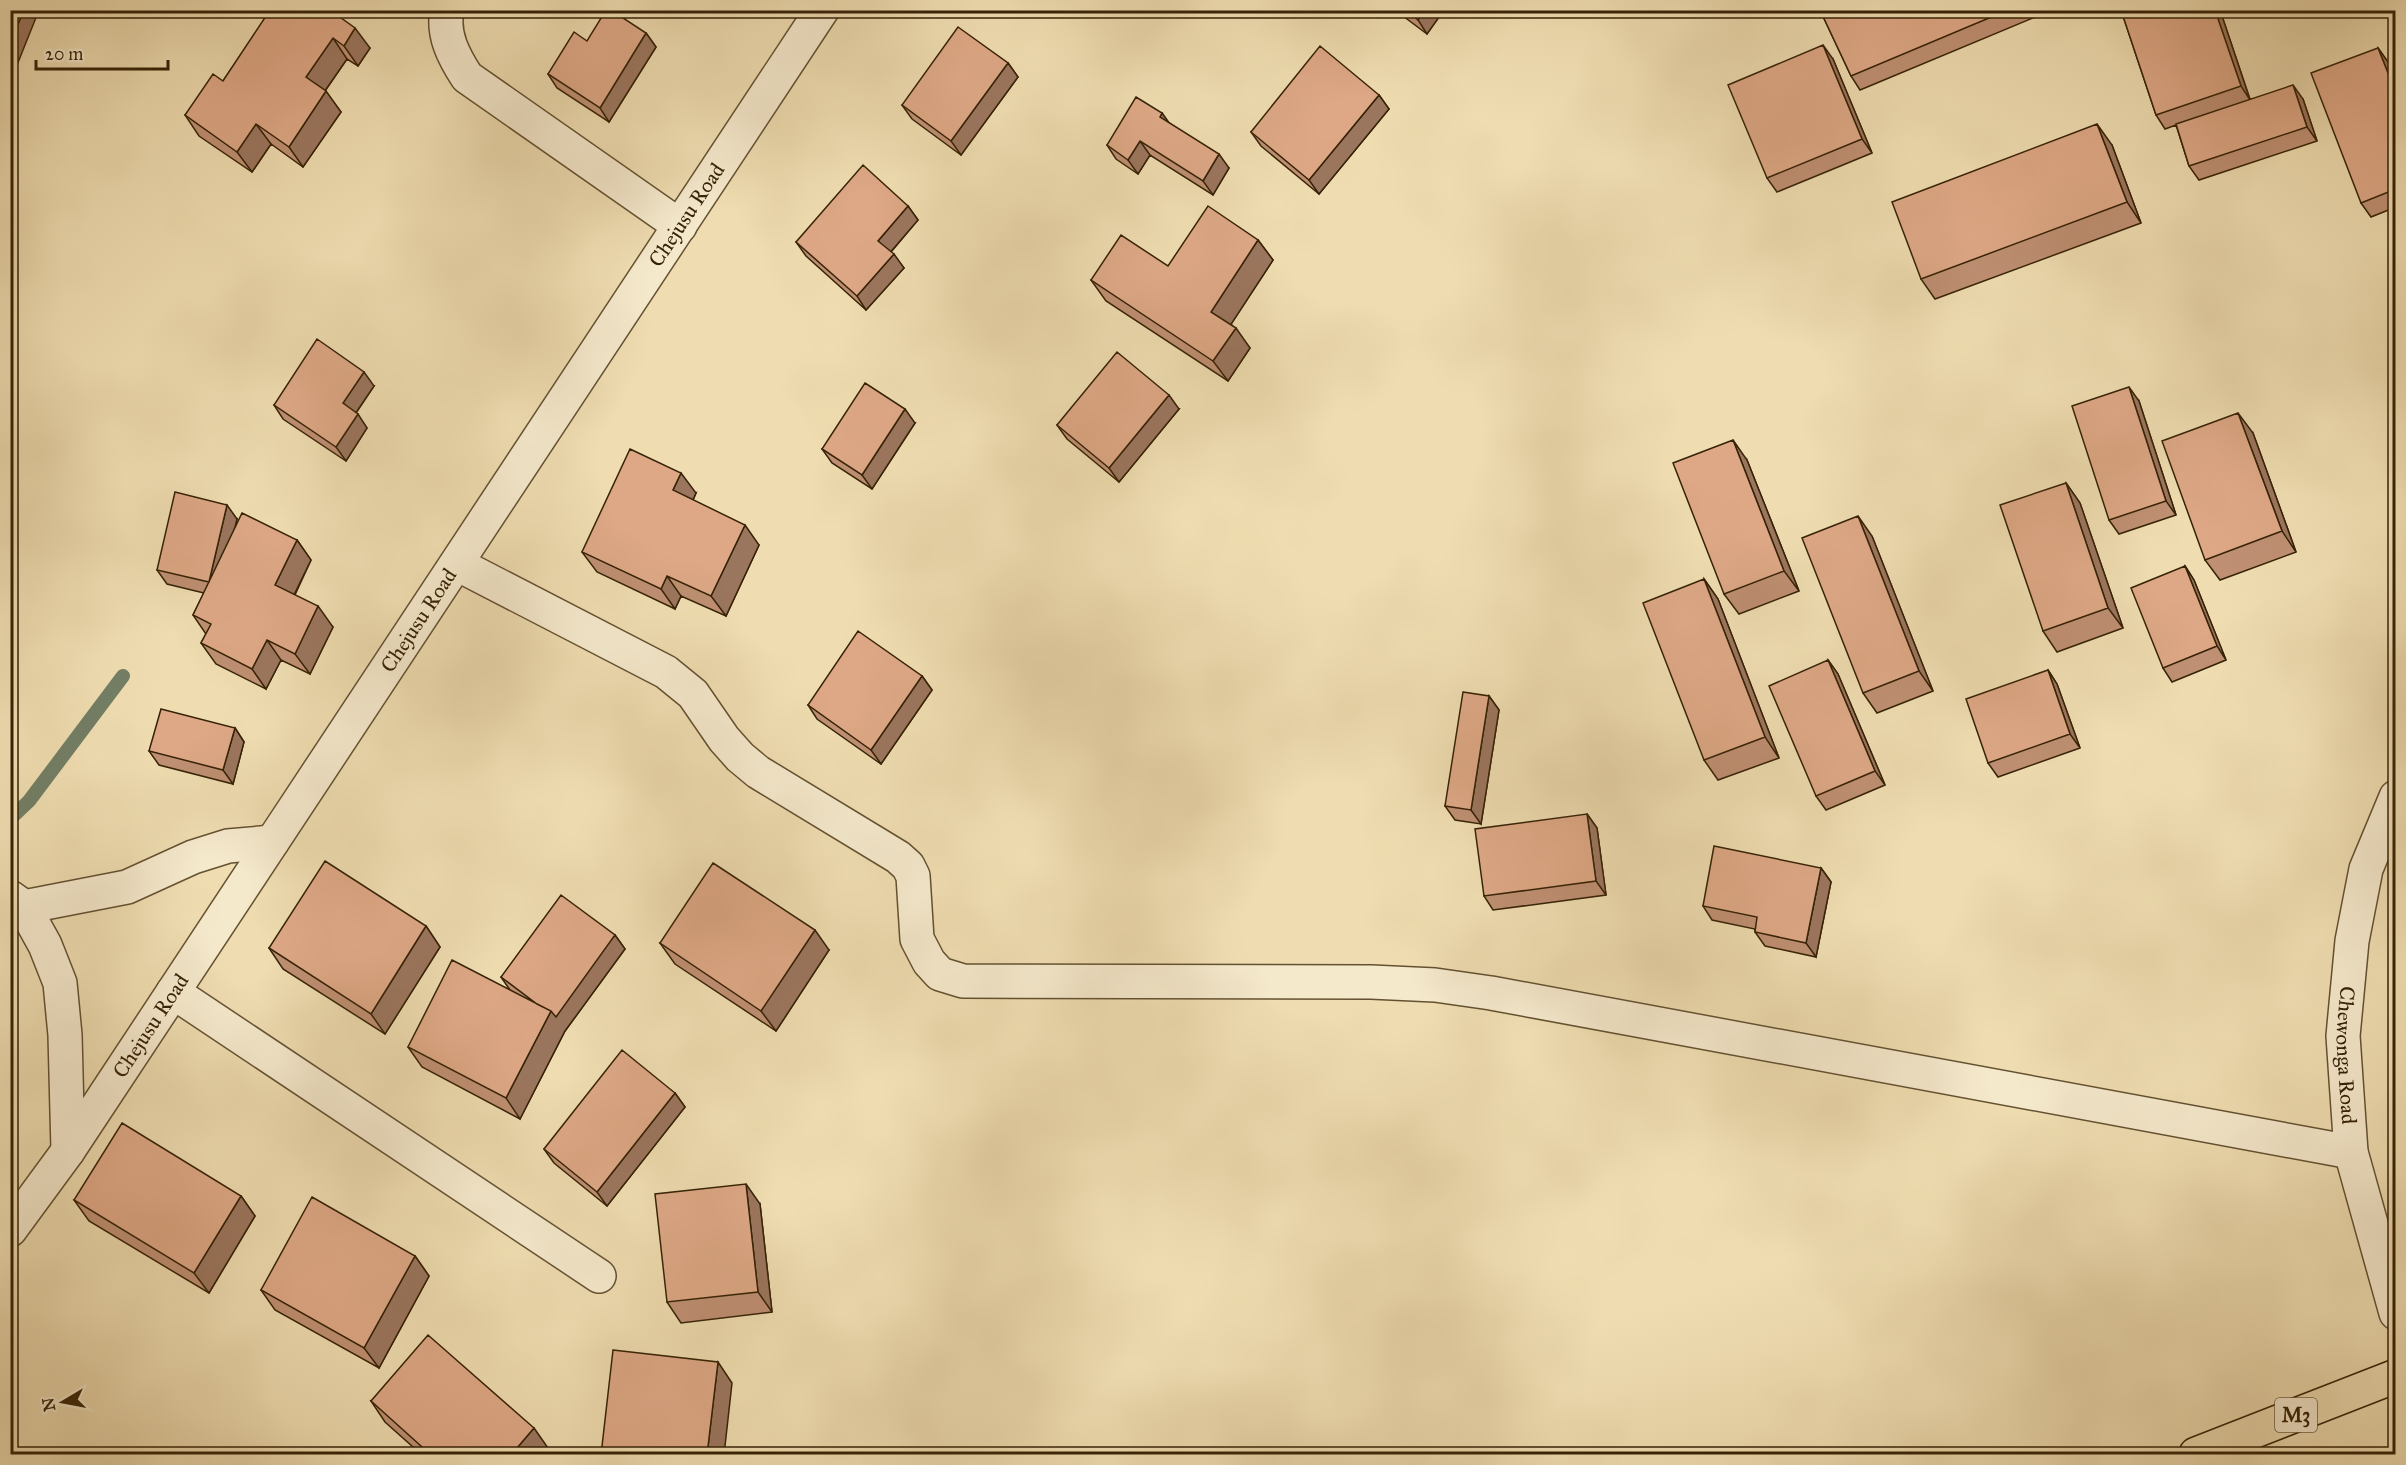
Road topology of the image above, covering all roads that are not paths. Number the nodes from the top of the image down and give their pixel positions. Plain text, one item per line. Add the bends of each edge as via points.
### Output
1 (447, 10) edge
2 (822, 10) edge
3 (680, 226) junction
4 (457, 564) junction
5 (2396, 797) edge
6 (272, 842) junction
7 (17, 902) edge
8 (173, 992) junction
9 (68, 1151) junction
10 (2351, 1152) junction
11 (10, 1230) edge
12 (599, 1276) dead end
13 (2396, 1312) edge
14 (2396, 1376) edge
15 (2196, 1455) edge

1 - 3 street via 448,41 467,77
2 - 3 street, Chejusu Road
3 - 4 street, Chejusu Road
4 - 6 street, Chejusu Road
4 - 10 street via 666,672 693,694 740,758 898,857 913,876 917,939 928,962 940,974 963,981 1371,982 1435,986 1503,995
5 - 10 street, Chewonga Road via 2366,869 2352,941 2343,1036
6 - 7 street via 228,846 126,887
6 - 8 street, Chejusu Road
7 - 9 street via 45,945 60,983
8 - 9 street, Chejusu Road
8 - 12 street
9 - 11 street, Chejusu Road
10 - 13 street, Chewonga Road
14 - 15 highway, M3

